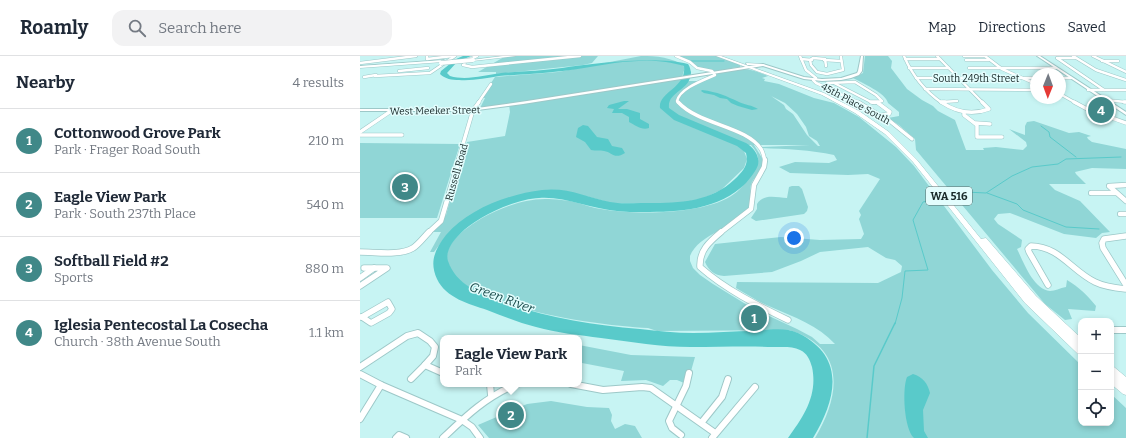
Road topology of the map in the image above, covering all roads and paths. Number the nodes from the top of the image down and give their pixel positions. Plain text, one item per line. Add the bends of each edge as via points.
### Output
1 (416, 56) edge
2 (454, 56) edge
3 (504, 56) edge
4 (514, 56) edge
5 (580, 56) edge
6 (676, 56) edge
7 (718, 56) edge
8 (722, 56) edge
9 (862, 56) edge
10 (937, 56) edge
11 (964, 56) edge
12 (985, 56) edge
13 (1038, 56) edge
14 (1093, 56) edge
15 (427, 57) edge
16 (841, 57) dead end
17 (904, 57) edge
18 (1074, 57) edge
19 (475, 58) edge
20 (800, 58) edge
21 (940, 59) junction
22 (810, 60) junction
23 (825, 60) junction
24 (966, 60) dead end
25 (989, 60) junction
26 (842, 61) junction
27 (1101, 61) junction
28 (1118, 61) dead end
29 (360, 63) edge
30 (741, 64) junction
31 (763, 65) junction
32 (826, 66) dead end
33 (750, 67) junction
34 (360, 68) edge
35 (805, 68) junction
36 (811, 68) junction
37 (909, 68) junction
38 (949, 68) junction
39 (969, 68) dead end
40 (1002, 68) junction
41 (1030, 68) edge
42 (1056, 68) edge
43 (737, 69) junction
44 (761, 70) junction
45 (1126, 72) edge
46 (423, 73) junction
47 (714, 73) junction
48 (1066, 75) edge
49 (375, 76) junction
50 (916, 78) junction
51 (960, 78) junction
52 (1022, 78) junction
53 (1030, 78) edge
54 (1066, 78) edge
55 (1071, 78) junction
56 (1120, 78) junction
57 (360, 79) edge
58 (815, 79) junction
59 (1116, 80) dead end
60 (1126, 80) edge
61 (835, 81) junction
62 (1030, 81) edge
63 (827, 83) dead end
64 (491, 84) dead end
65 (634, 85) junction
66 (925, 89) junction
67 (971, 89) junction
68 (1030, 90) edge
69 (1088, 90) junction
70 (1104, 90) junction
71 (853, 91) junction
72 (1126, 91) edge
73 (588, 92) junction
74 (839, 93) junction
75 (1066, 97) edge
76 (1104, 100) junction
77 (957, 101) dead end
78 (942, 102) junction
79 (1126, 102) edge
80 (878, 103) junction
81 (473, 110) junction
82 (360, 111) edge
83 (391, 111) junction
84 (964, 113) junction
85 (1126, 114) edge
86 (882, 115) junction
87 (976, 123) junction
88 (1126, 123) edge
89 (990, 124) dead end
90 (360, 132) edge
91 (360, 135) edge
92 (402, 135) dead end
93 (1002, 137) dead end
94 (912, 139) dead end
95 (1126, 185) edge
96 (1091, 192) dead end
97 (1116, 193) junction
98 (1126, 201) edge
99 (1120, 214) dead end
100 (1126, 214) edge
101 (1126, 236) edge
102 (360, 252) edge
103 (364, 268) dead end
104 (375, 268) junction
105 (360, 278) edge
106 (1048, 285) dead end
107 (1126, 285) edge
108 (360, 286) edge
109 (1126, 289) edge
110 (361, 317) edge
111 (788, 320) dead end
112 (1114, 330) edge
113 (1126, 330) edge
114 (1078, 341) edge
115 (1078, 348) edge
116 (425, 365) junction
117 (360, 367) edge
118 (440, 372) edge
119 (689, 373) dead end
120 (1114, 373) edge
121 (360, 374) edge
122 (411, 379) dead end
123 (728, 379) dead end
124 (1114, 381) edge
125 (1126, 383) edge
126 (380, 385) junction
127 (582, 386) edge
128 (755, 386) dead end
129 (490, 387) edge
130 (510, 387) edge
131 (1126, 391) edge
132 (491, 395) junction
133 (676, 405) junction
134 (360, 419) edge
135 (462, 420) junction
136 (702, 422) junction
137 (681, 435) dead end
138 (714, 435) edge
139 (396, 438) edge
140 (406, 438) edge
141 (443, 438) edge
142 (480, 438) edge

1 - 29 street
2 - 15 street
2 - 46 street via 430,72
3 - 19 highway
4 - 19 highway
5 - 19 street via 472,67 463,65 467,60
6 - 47 street
7 - 30 highway, WA 516
8 - 30 highway, WA 516
9 - 61 main road via 858,74
10 - 21 street
11 - 12 street
12 - 25 street
13 - 42 main road
14 - 27 street
16 - 26 street
17 - 21 street
17 - 37 street
18 - 56 street via 1096,70
18 - 70 street via 1056,58
19 - 34 highway, bridge
20 - 22 street
20 - 35 street
21 - 38 street
22 - 23 street
22 - 36 street
23 - 26 street
23 - 32 street, 45th Place South
24 - 25 street
25 - 40 street
26 - 36 street via 843,69 840,72 830,74
27 - 28 street
27 - 45 street
30 - 31 highway
30 - 33 highway, WA 516
30 - 43 highway via 742,67
31 - 33 main road, West Meeker Street
31 - 44 highway via 758,67
31 - 58 main road
33 - 43 main road, West Meeker Street
33 - 44 highway, WA 516
35 - 36 street
35 - 58 street, 45th Place South
37 - 38 street
37 - 50 street
38 - 51 street
39 - 40 street
40 - 41 street
40 - 52 street
43 - 44 highway
43 - 47 main road, West Meeker Street
44 - 114 highway, WA 516 via 839,100 894,135 916,156 1019,283
44 - 115 highway, WA 516 via 836,100 866,117 891,136 915,161 1028,301
46 - 49 street
46 - 49 street via 428,68 380,72
47 - 65 main road, West Meeker Street
47 - 111 street via 714,76 694,84 678,97 679,105 695,116 752,140 760,148 765,161 754,182 751,209 710,243 701,254 699,263 703,271 714,280
48 - 55 main road
49 - 57 street
50 - 51 street, South 249th Street
50 - 66 street
51 - 52 street, South 249th Street
51 - 67 street
52 - 53 street, South 249th Street
52 - 62 street
54 - 55 street
55 - 69 main road
56 - 59 street
56 - 60 street
58 - 61 main road
58 - 74 street, 45th Place South
61 - 63 street
61 - 71 street
61 - 80 street via 855,82 881,98 882,101
64 - 81 street, Russell Road
65 - 73 main road, West Meeker Street
65 - 73 main road, West Meeker Street
66 - 67 street
66 - 78 street
67 - 68 street
67 - 84 street via 989,109
69 - 70 street
69 - 76 main road
70 - 72 street
71 - 74 street
71 - 80 street via 871,102
73 - 81 main road, West Meeker Street
74 - 86 street, 45th Place South
75 - 88 street via 1087,109
76 - 79 street
76 - 85 main road
77 - 78 street
78 - 84 street
80 - 86 street via 890,112
81 - 83 main road, West Meeker Street
81 - 102 street, Russell Road via 443,218 408,250
82 - 83 main road, West Meeker Street
83 - 90 street
84 - 87 street
86 - 94 street, 45th Place South
87 - 89 street
87 - 93 street via 977,136
91 - 92 street
95 - 97 street via 1110,185
96 - 97 street
97 - 98 street
99 - 100 street
101 - 107 street via 1110,236 1104,239 1102,245
103 - 104 street
104 - 105 street
104 - 108 street via 387,268
106 - 109 street via 1029,252 1029,247 1047,248 1095,281
110 - 110 street via 372,323 392,309 388,302
112 - 113 street
116 - 117 street via 433,356 435,347 430,340 414,333
116 - 118 street
116 - 122 street
119 - 133 street via 687,385
120 - 125 highway
121 - 126 street
123 - 136 street via 726,393
124 - 131 highway
126 - 134 street
126 - 135 street
127 - 133 street via 613,391 644,386 657,391
128 - 138 street
129 - 132 street
130 - 132 street
132 - 135 street
133 - 136 street
133 - 137 street via 669,421 672,428
135 - 141 street
135 - 142 street via 472,427
136 - 138 street
139 - 140 street via 399,435

